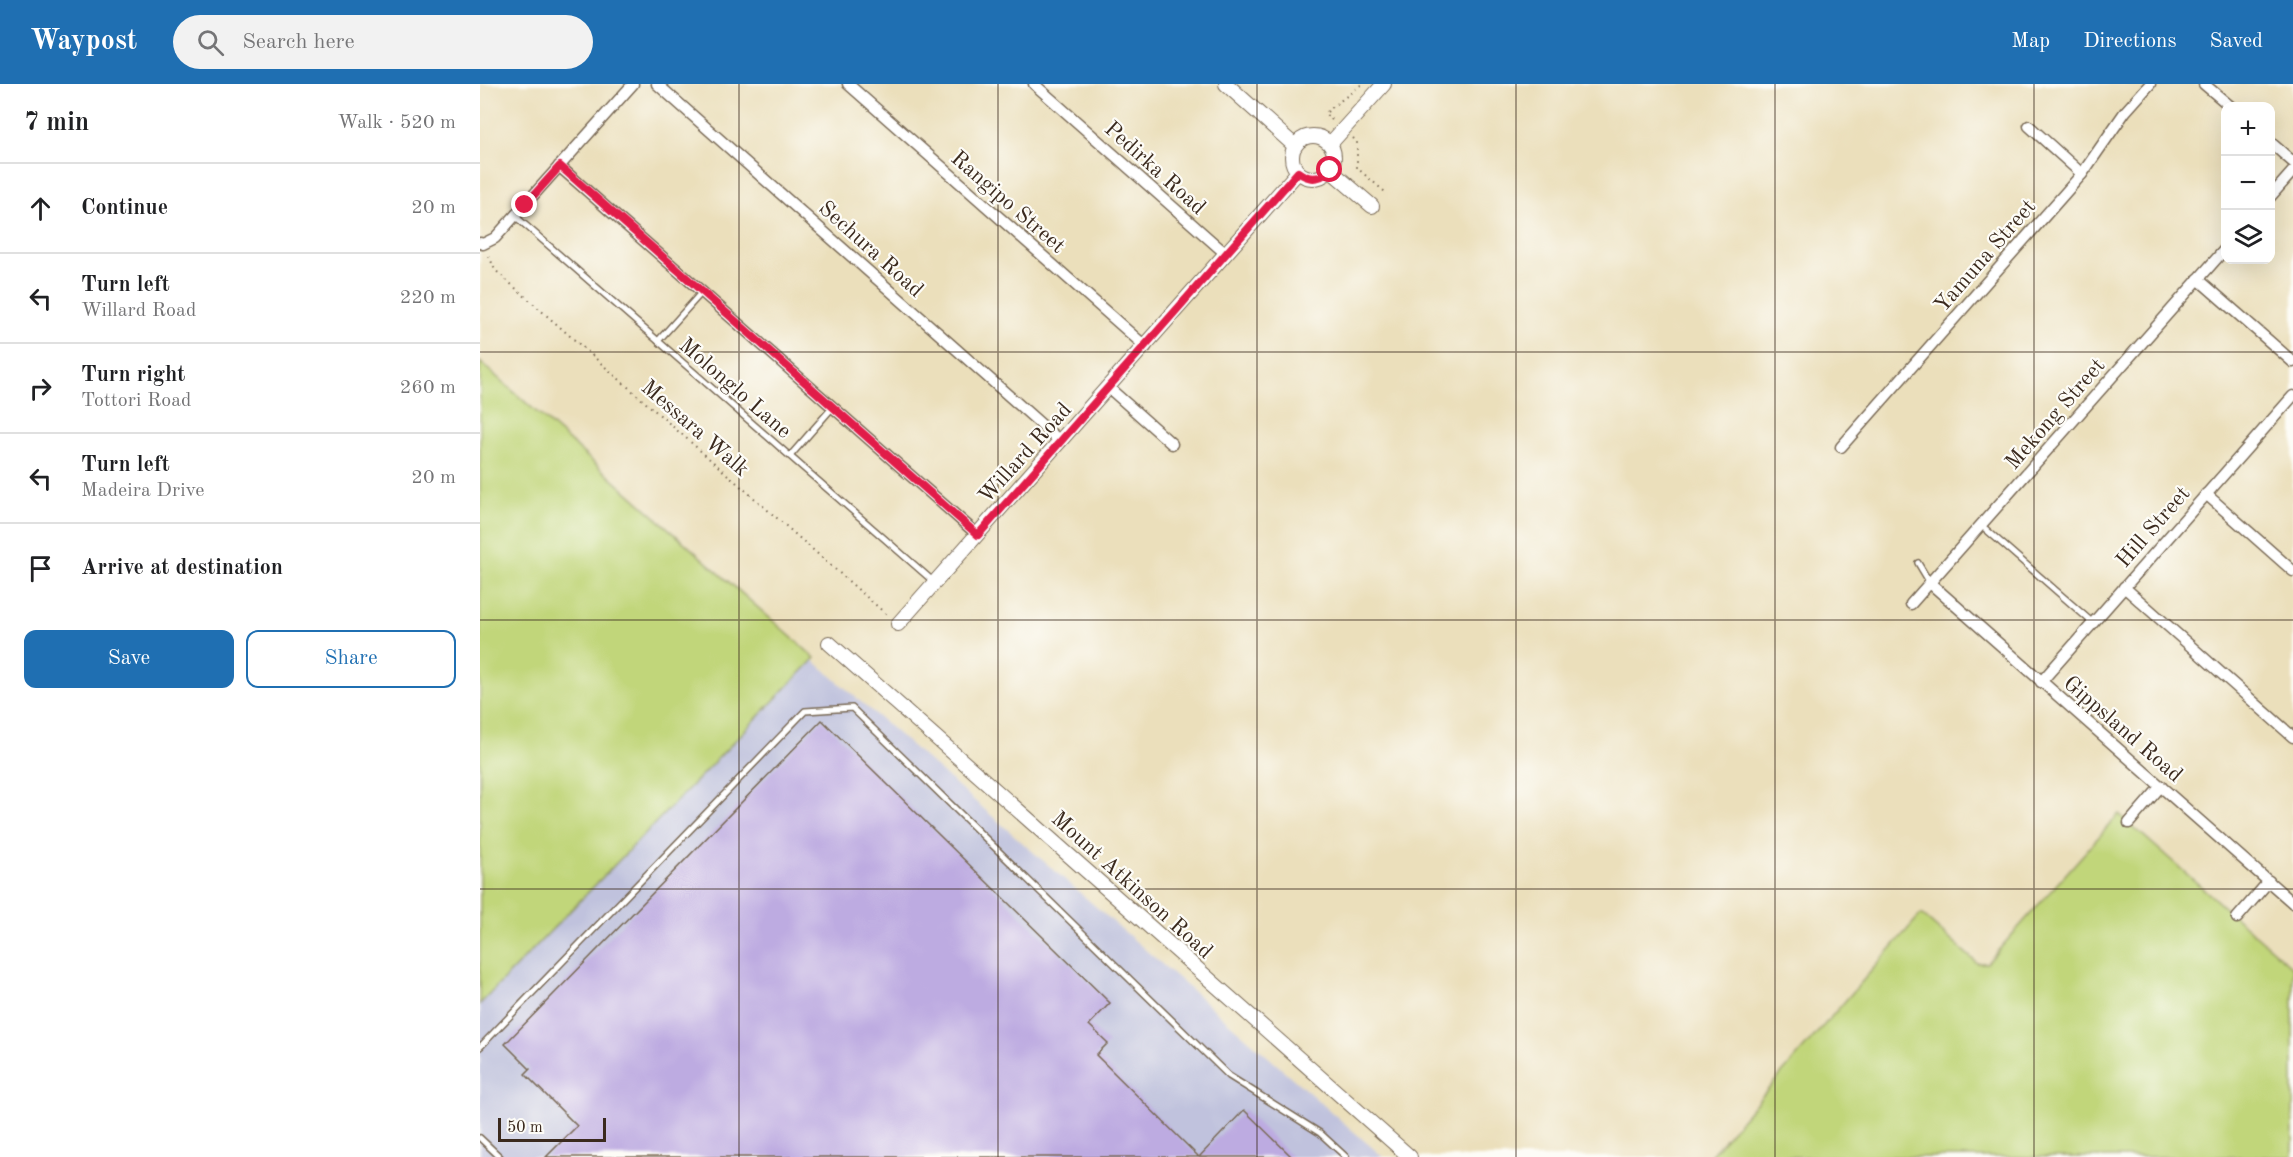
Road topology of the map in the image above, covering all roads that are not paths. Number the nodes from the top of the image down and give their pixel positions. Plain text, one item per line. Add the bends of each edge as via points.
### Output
1 (633, 84) edge
2 (657, 84) edge
3 (848, 84) edge
4 (1034, 84) edge
5 (1226, 84) edge
6 (1384, 84) edge
7 (2150, 84) edge
8 (2204, 84) edge
9 (2225, 102) edge
10 (2029, 126) dead end
11 (1330, 144) junction
12 (1295, 146) junction
13 (2275, 146) edge
14 (2293, 162) edge
15 (560, 166) junction
16 (1330, 170) junction
17 (2293, 171) edge
18 (1298, 172) junction
19 (2082, 174) junction
20 (2275, 192) edge
21 (1372, 206) dead end
22 (515, 216) junction
23 (482, 244) edge
24 (1226, 254) junction
25 (2221, 254) edge
26 (2198, 279) junction
27 (702, 292) junction
28 (658, 341) junction
29 (1146, 347) junction
30 (2293, 362) edge
31 (1109, 388) junction
32 (2293, 396) edge
33 (833, 407) junction
34 (1061, 442) junction
35 (1172, 444) dead end
36 (1841, 447) dead end
37 (790, 456) junction
38 (2206, 494) junction
39 (1981, 525) junction
40 (978, 535) junction
41 (1917, 563) dead end
42 (2293, 571) edge
43 (935, 583) junction
44 (1930, 583) junction
45 (2124, 587) junction
46 (1911, 604) dead end
47 (2093, 623) junction
48 (898, 624) road end
49 (829, 643) dead end
50 (2042, 682) junction
51 (2293, 737) edge
52 (2161, 786) junction
53 (2129, 823) dead end
54 (2269, 881) junction
55 (2293, 903) edge
56 (2236, 918) dead end
57 (480, 1047) edge
58 (480, 1138) edge
59 (500, 1157) edge
60 (1346, 1157) edge
61 (1410, 1157) edge

1 - 15 street
2 - 34 street, Sechura Road
3 - 29 street, Rangipo Street
4 - 24 street, Pedirka Road
5 - 12 street
6 - 11 street
7 - 19 street, Yamuna Street via 2125,112
8 - 9 street
10 - 19 street
11 - 12 street via 1312,135
11 - 16 street via 1334,157
12 - 18 street via 1291,159
13 - 14 street
15 - 22 street
15 - 27 street
16 - 18 street via 1311,178
16 - 21 street
17 - 20 street
18 - 24 street, Willard Road
19 - 36 street, Yamuna Street
22 - 23 street via 495,238
22 - 28 lane, Molonglo Lane
24 - 29 street, Willard Road
25 - 26 street, Mekong Street
26 - 30 street
26 - 39 street, Mekong Street
27 - 28 lane
27 - 33 street
28 - 37 lane, Molonglo Lane
29 - 31 street, Willard Road
31 - 34 street, Willard Road
31 - 35 street
32 - 38 street, Hill Street
33 - 37 lane
33 - 40 street
34 - 40 street, Willard Road
37 - 43 lane, Molonglo Lane
38 - 42 street
38 - 45 street, Hill Street
39 - 44 street, Mekong Street
39 - 47 lane
40 - 43 street, Willard Road
41 - 44 lane
43 - 48 street, Willard Road
44 - 46 street, Mekong Street
44 - 50 street, Gippsland Road
45 - 47 street, Hill Street
45 - 51 street
47 - 50 street, Hill Street
49 - 61 street, Mount Atkinson Road
50 - 52 street, Gippsland Road
52 - 53 street
52 - 54 street, Gippsland Road
54 - 55 street, Gippsland Road
54 - 56 street
57 - 60 lane via 804,711 852,708 1229,1076 1320,1133
58 - 59 lane

